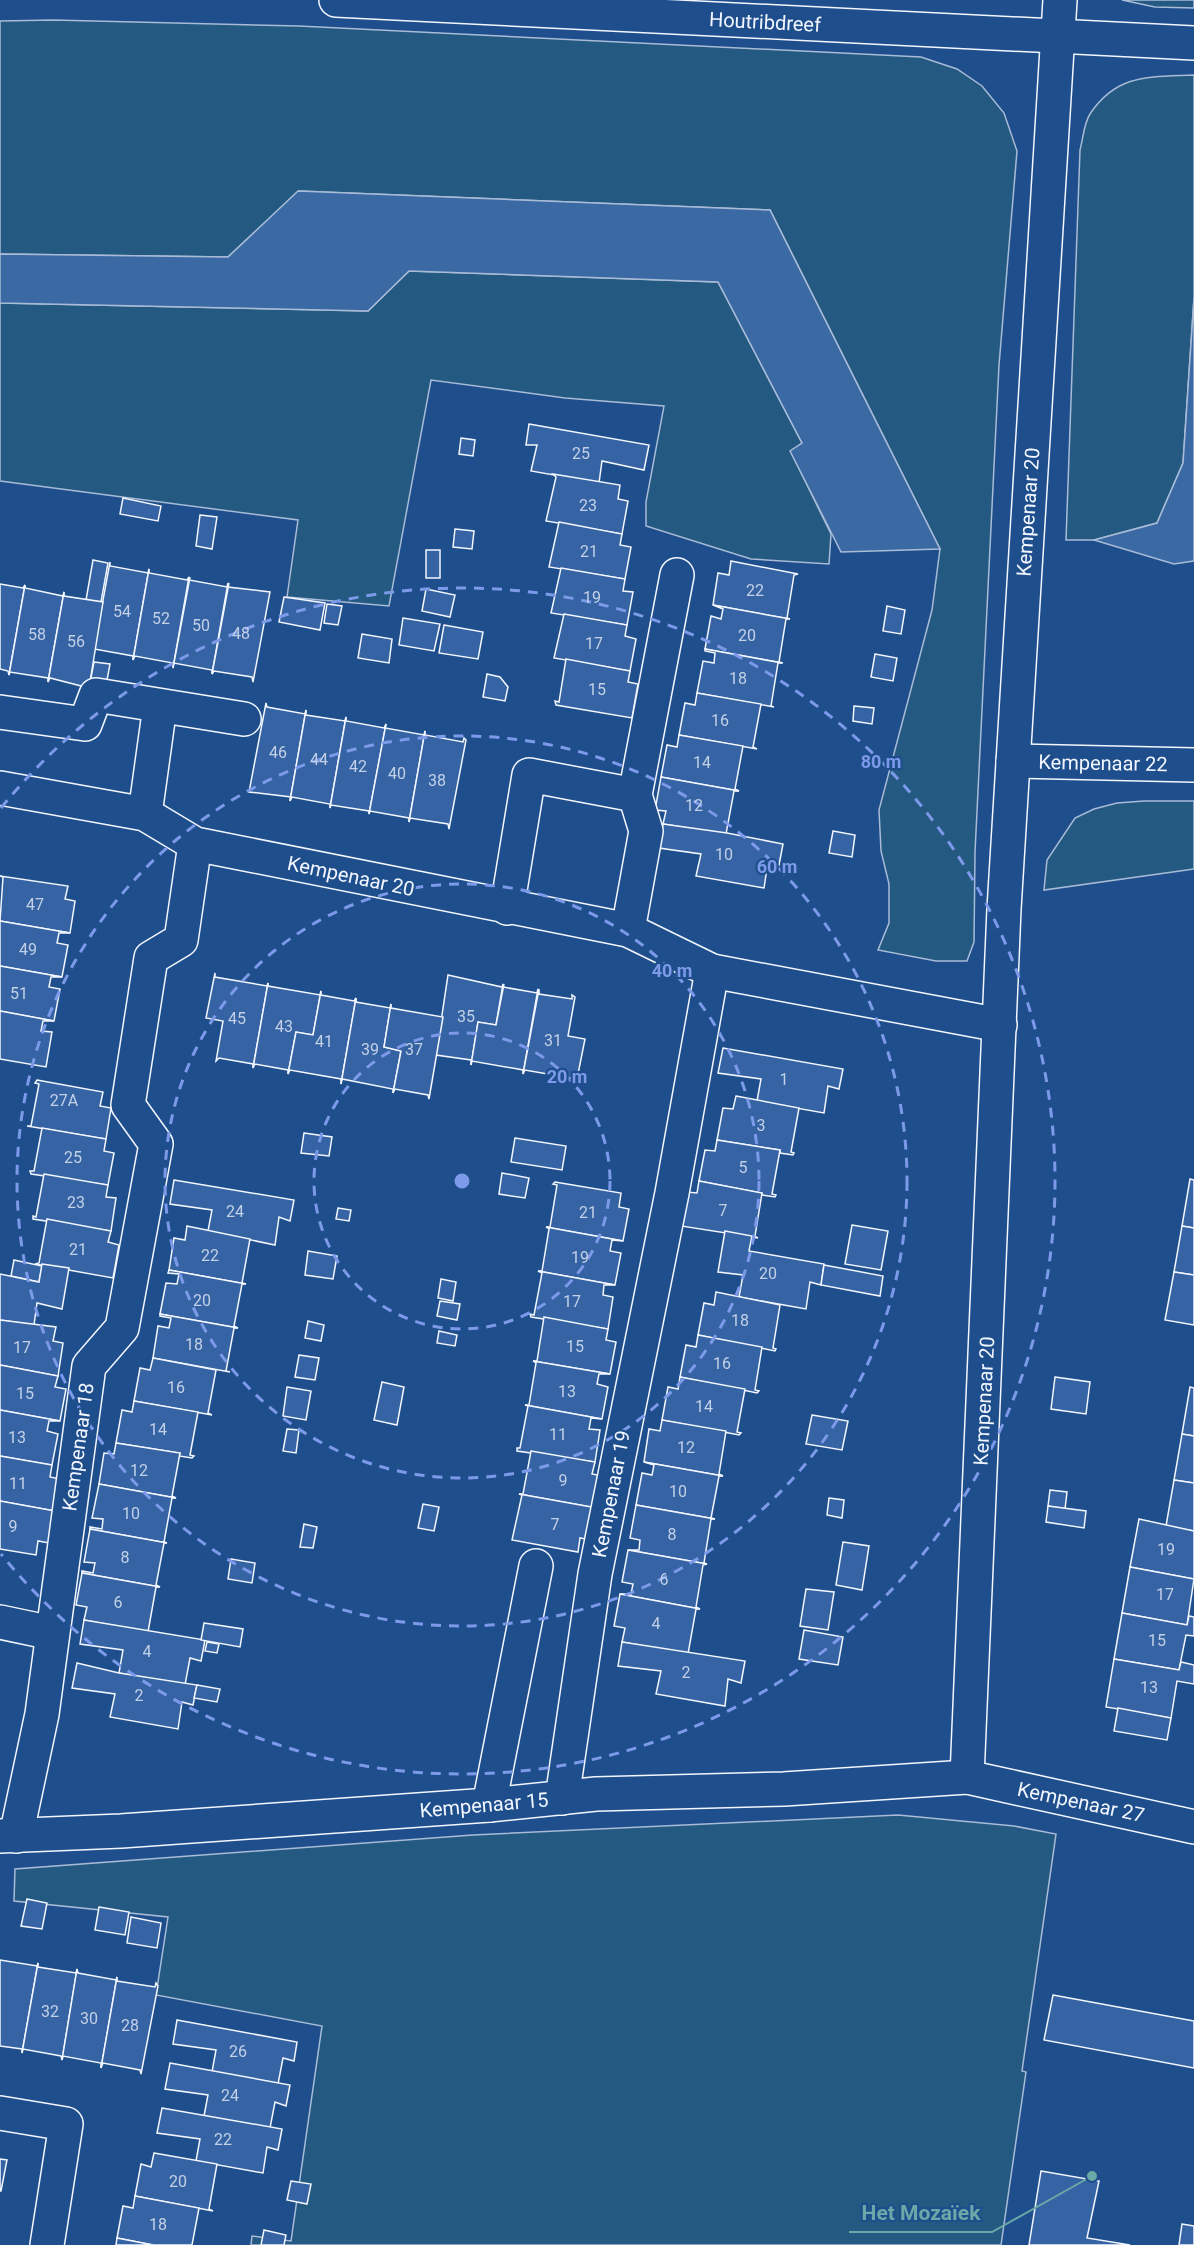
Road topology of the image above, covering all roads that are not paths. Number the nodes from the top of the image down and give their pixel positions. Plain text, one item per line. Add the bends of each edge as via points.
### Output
1 (336, 0) edge
2 (1060, 0) edge
3 (669, 8) edge
4 (1057, 38) junction
5 (1194, 43) edge
6 (677, 575) dead end
7 (160, 705) junction
8 (0, 712) edge
9 (244, 719) dead end
10 (1013, 761) junction
11 (1194, 765) edge
12 (0, 788) edge
13 (635, 795) junction
14 (145, 814) junction
15 (195, 844) junction
16 (507, 908) junction
17 (628, 930) junction
18 (712, 971) junction
19 (1000, 1025) junction
20 (536, 1566) dead end
21 (0, 1622) edge
22 (52, 1632) junction
23 (967, 1777) junction
24 (562, 1798) junction
25 (489, 1805) junction
26 (1193, 1822) edge
27 (8, 1836) edge
28 (0, 2113) edge
29 (47, 2245) edge

1 - 3 street, Houtribdreef
2 - 4 street, Kempenaar 20
3 - 4 street, Houtribdreef
4 - 5 street, Houtribdreef
4 - 10 street, Kempenaar 20
6 - 13 street
7 - 8 street via 96,695 85,724
7 - 9 street
7 - 14 street
10 - 11 street, Kempenaar 22
10 - 19 street, Kempenaar 20
12 - 14 street, Kempenaar 20
13 - 16 street via 529,775
13 - 17 street via 646,831
14 - 15 street, Kempenaar 20
15 - 16 street, Kempenaar 20
15 - 22 street, Kempenaar 18 via 181,940 151,958 128,1105 156,1144 122,1328 89,1366
16 - 17 street, Kempenaar 20
17 - 18 street, Kempenaar 20
18 - 19 street, Kempenaar 20
18 - 24 street, Kempenaar 19 via 672,1192 594,1574
19 - 23 street, Kempenaar 20
20 - 25 street
21 - 22 street
22 - 27 street, Kempenaar 18 via 42,1714
23 - 24 street, Kempenaar 15
23 - 26 street, Kempenaar 27
24 - 25 street, Kempenaar 15
25 - 27 street, Kempenaar 15 via 121,1832
28 - 29 street via 66,2124

